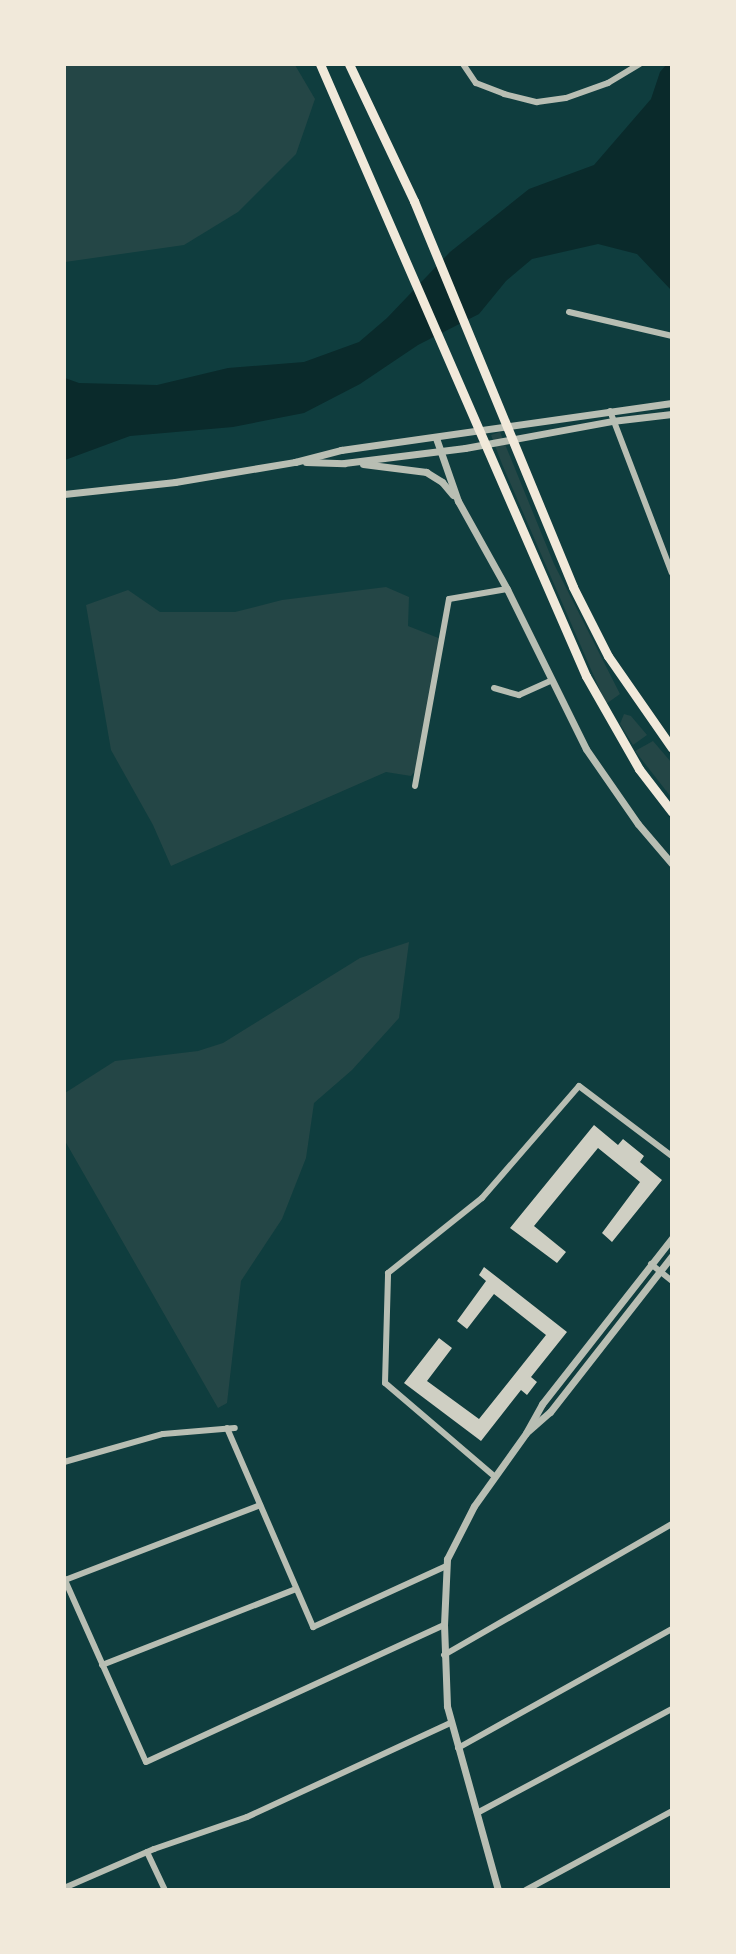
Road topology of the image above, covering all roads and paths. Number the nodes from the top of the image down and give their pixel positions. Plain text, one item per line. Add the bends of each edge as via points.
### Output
1 (320, 64) edge
2 (349, 64) edge
3 (462, 64) edge
4 (640, 64) edge
5 (569, 312) dead end
6 (672, 336) edge
7 (672, 404) edge
8 (609, 411) junction
9 (672, 414) edge
10 (612, 421) junction
11 (436, 438) junction
12 (440, 451) junction
13 (295, 462) junction
14 (344, 463) junction
15 (64, 494) edge
16 (458, 501) junction
17 (672, 573) edge
18 (507, 589) junction
19 (552, 680) junction
20 (494, 688) dead end
21 (672, 748) edge
22 (415, 786) dead end
23 (672, 812) edge
24 (672, 864) edge
25 (672, 1156) edge
26 (672, 1238) edge
27 (672, 1256) edge
28 (651, 1264) junction
29 (660, 1271) junction
30 (672, 1281) edge
31 (227, 1428) junction
32 (236, 1428) dead end
33 (526, 1432) junction
34 (64, 1462) edge
35 (494, 1476) junction
36 (260, 1504) junction
37 (672, 1524) edge
38 (446, 1566) junction
39 (65, 1579) edge
40 (296, 1589) junction
41 (444, 1624) junction
42 (672, 1629) edge
43 (444, 1655) junction
44 (102, 1665) junction
45 (672, 1709) edge
46 (450, 1723) junction
47 (458, 1748) junction
48 (672, 1811) edge
49 (477, 1813) junction
50 (147, 1852) junction
51 (64, 1888) edge
52 (165, 1890) edge
53 (498, 1890) edge
54 (526, 1890) edge

1 - 23 main road via 586,676 639,769
2 - 21 main road via 414,201 573,587 608,657
3 - 4 street via 476,83 537,102 566,98 608,83
5 - 6 street
7 - 8 street
8 - 10 street
8 - 11 street
9 - 10 street
10 - 12 street
10 - 17 street
11 - 12 street
11 - 13 street via 341,450
12 - 14 street
12 - 16 street
13 - 14 street
13 - 15 street via 109,491
14 - 16 street via 426,472 442,482
16 - 18 street
18 - 19 street
18 - 22 street via 449,599
19 - 20 street via 519,695
19 - 24 street via 586,749 638,824
25 - 35 street via 579,1086 482,1198 388,1273 385,1383
26 - 28 street
27 - 29 street
28 - 29 street
28 - 33 street via 542,1404
29 - 30 street
29 - 33 street via 550,1412
31 - 32 street
31 - 34 street via 163,1434
31 - 36 street
33 - 35 street
35 - 38 street via 452,1544
36 - 39 street
36 - 40 street
37 - 43 street
38 - 40 street via 313,1627
38 - 41 street
39 - 44 street
40 - 44 street
41 - 43 street
41 - 44 street via 146,1762
42 - 47 street
43 - 46 street
45 - 49 street
46 - 47 street
46 - 50 street via 246,1817
47 - 49 street
48 - 54 street
49 - 53 street
50 - 51 street
50 - 52 street

